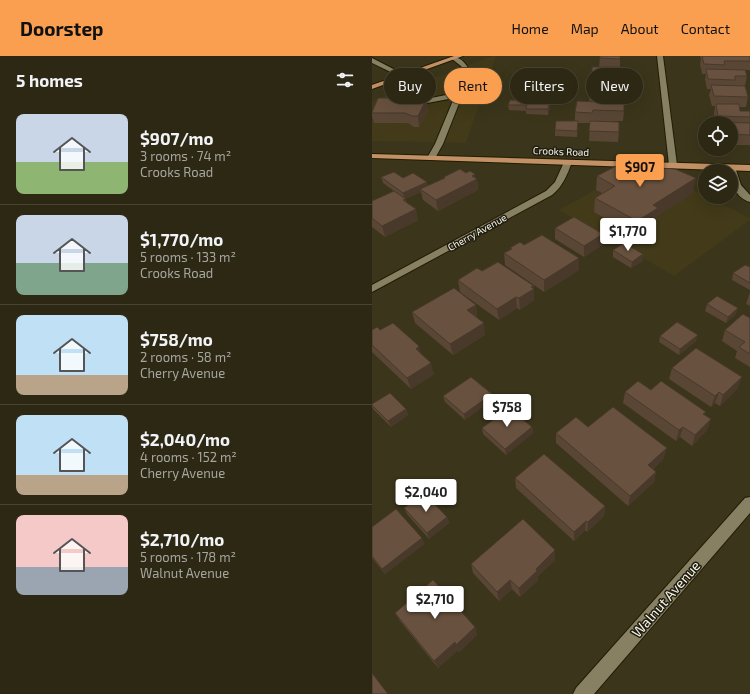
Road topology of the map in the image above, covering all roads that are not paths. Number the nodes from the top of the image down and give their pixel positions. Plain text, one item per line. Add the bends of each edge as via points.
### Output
1 (660, 56) edge
2 (457, 57) edge
3 (372, 60) edge
4 (388, 68) edge
5 (426, 68) edge
6 (465, 68) edge
7 (384, 83) edge
8 (372, 87) edge
9 (455, 104) edge
10 (372, 156) edge
11 (431, 158) junction
12 (568, 162) junction
13 (673, 165) junction
14 (698, 166) edge
15 (738, 167) edge
16 (750, 168) edge
17 (738, 189) edge
18 (750, 199) edge
19 (372, 289) edge
20 (750, 503) edge
21 (582, 694) edge

1 - 13 street
2 - 5 main road
2 - 6 street
3 - 4 street
7 - 8 main road
9 - 11 street
10 - 11 main road, Crooks Road
11 - 12 main road, Crooks Road
12 - 13 main road, Crooks Road
12 - 19 street, Cherry Avenue via 562,181 549,193
13 - 14 main road, Crooks Road
15 - 16 main road, Crooks Road
17 - 18 street
20 - 21 street, Walnut Avenue

